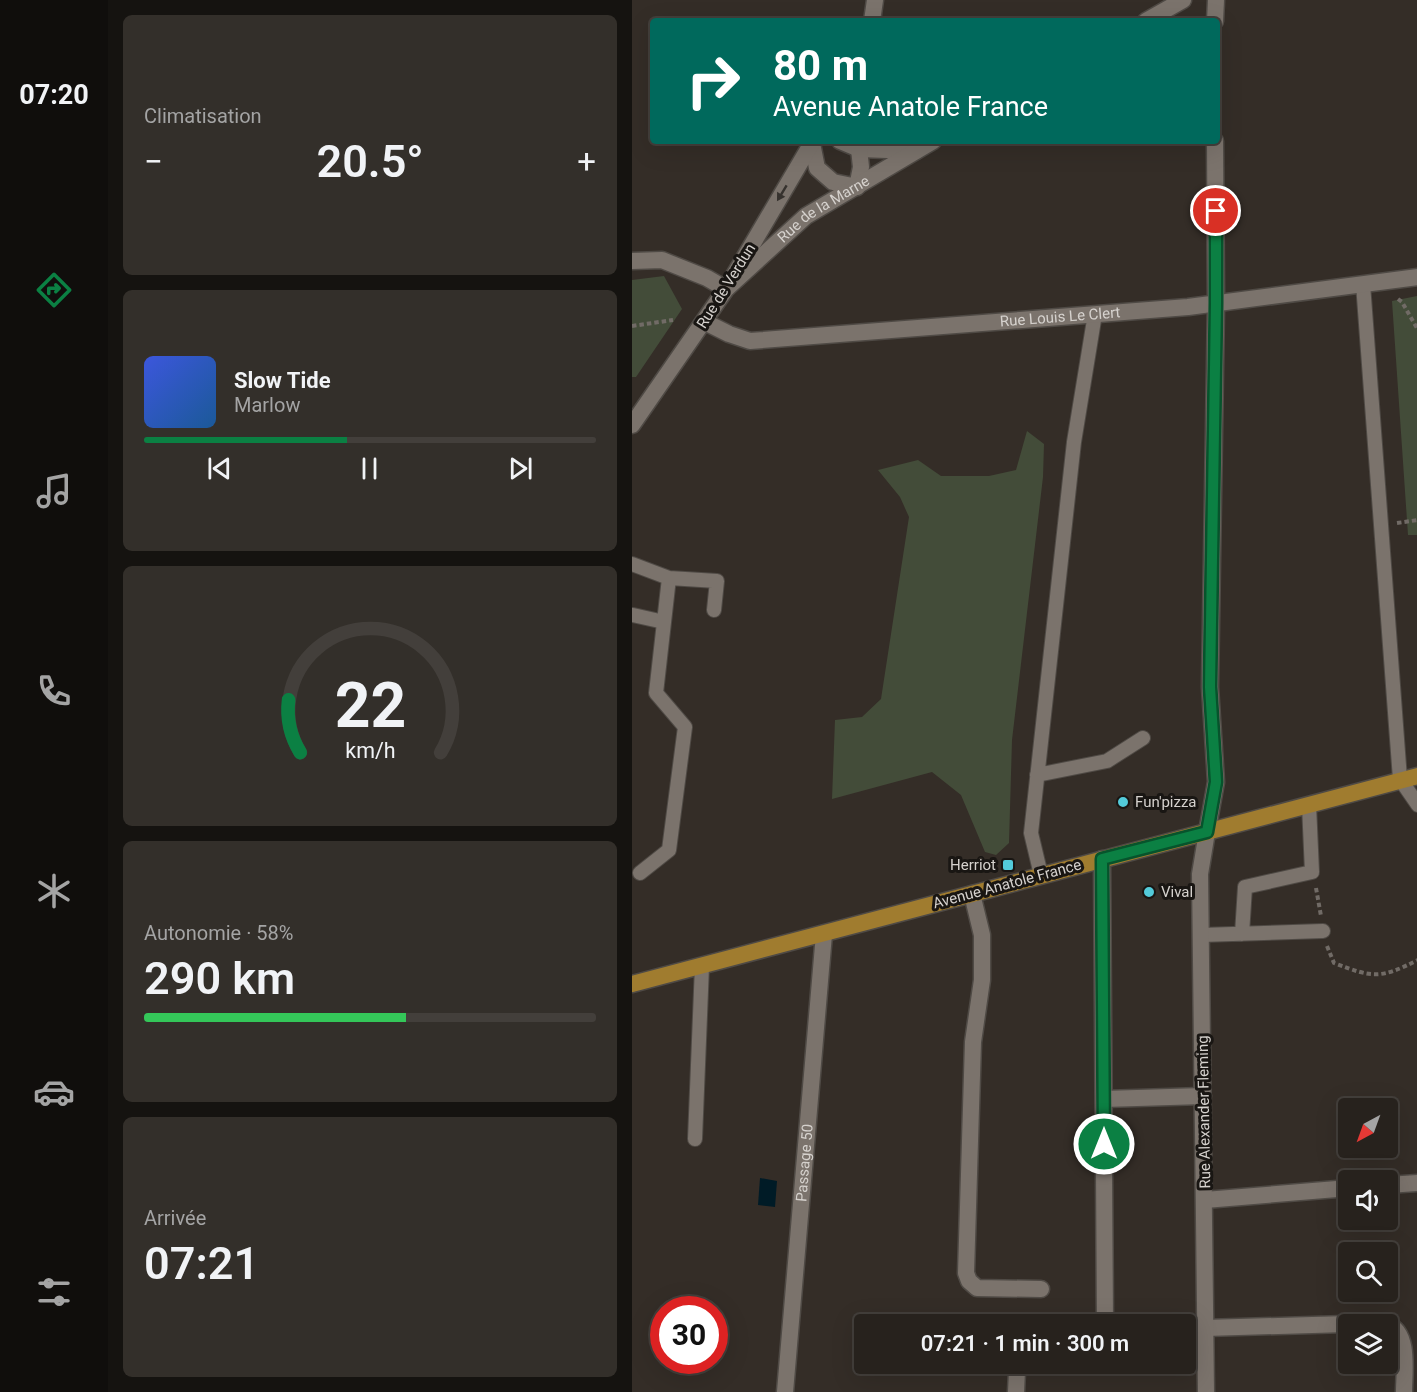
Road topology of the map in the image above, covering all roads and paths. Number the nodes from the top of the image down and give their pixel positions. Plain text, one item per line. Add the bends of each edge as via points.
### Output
1 (875, 0) edge
2 (1183, 0) edge
3 (1216, 0) edge
4 (872, 18) edge
5 (1151, 18) edge
6 (1215, 18) edge
7 (813, 144) edge
8 (814, 144) edge
9 (928, 144) edge
10 (1216, 144) edge
11 (861, 145) edge
12 (916, 151) junction
13 (857, 187) junction
14 (632, 261) edge
15 (1418, 277) edge
16 (1369, 283) junction
17 (726, 289) junction
18 (1216, 303) junction
19 (1096, 314) junction
20 (673, 320) dead end
21 (705, 322) junction
22 (632, 326) edge
23 (1418, 330) edge
24 (632, 424) edge
25 (632, 564) edge
26 (669, 578) junction
27 (714, 610) dead end
28 (633, 615) edge
29 (664, 622) junction
30 (1142, 738) dead end
31 (1037, 775) junction
32 (1418, 776) edge
33 (1400, 779) junction
34 (1309, 805) junction
35 (1418, 805) edge
36 (1207, 832) junction
37 (1102, 859) junction
38 (640, 873) dead end
39 (1041, 875) junction
40 (972, 894) junction
41 (1323, 932) dead end
42 (824, 934) junction
43 (1242, 934) junction
44 (1201, 935) junction
45 (702, 966) junction
46 (632, 984) edge
47 (1204, 1096) junction
48 (1104, 1099) junction
49 (695, 1139) dead end
50 (1418, 1183) edge
51 (1398, 1184) edge
52 (1338, 1189) edge
53 (1205, 1200) junction
54 (1041, 1290) dead end
55 (1105, 1314) edge
56 (1338, 1324) edge
57 (1205, 1328) junction
58 (1398, 1332) edge
59 (1017, 1374) edge
60 (785, 1392) edge
61 (1016, 1392) edge
62 (1206, 1392) edge
63 (1404, 1392) edge

1 - 4 street
2 - 5 street
3 - 6 street
7 -> 17 street, Rue de Verdun
8 - 13 street, Rue de Verdun via 817,168 833,182
9 - 12 street, Rue de la Marne
10 - 18 street, Rue Alexander Fleming
11 - 12 street
11 - 13 street
12 - 13 street, Rue de la Marne
13 - 17 street, Rue de la Marne via 806,216
14 - 17 street via 662,260
15 - 16 street, Rue Louis Le Clert
16 - 18 street, Rue Louis Le Clert
16 - 23 path via 1402,303
16 - 33 lane
17 - 21 street, Rue de Verdun
18 - 19 street, Rue Louis Le Clert
18 - 36 street, Rue Alexander Fleming via 1210,687 1216,782
19 - 21 street, Rue Louis Le Clert via 750,341
19 - 31 lane via 1074,442
20 - 22 path
21 - 24 street, Rue de Verdun
25 - 26 lane
26 - 27 lane via 717,581
26 - 29 lane
28 - 29 lane
29 - 38 lane via 656,693 685,727 669,850
30 - 31 lane via 1107,761
31 - 39 lane via 1031,833
32 - 33 main road, Avenue Anatole France
33 - 34 main road, Avenue Anatole France
33 - 35 lane
34 - 36 main road, Avenue Anatole France
34 - 43 lane via 1312,873 1245,887
36 - 37 main road, Avenue Anatole France
36 - 44 street, Rue Alexander Fleming via 1200,874
37 - 39 main road, Avenue Anatole France
37 - 48 street
39 - 40 main road, Avenue Anatole France
40 - 42 main road, Avenue Anatole France
40 - 54 street via 982,935 982,980 973,1042 966,1273 977,1288
41 - 43 lane
42 - 45 main road, Avenue Anatole France
42 - 60 street, Passage 50
43 - 44 lane
44 - 47 street, Rue Alexander Fleming
45 - 46 main road, Avenue Anatole France
45 - 49 lane
47 - 48 street
47 - 53 street, Rue Alexander Fleming
48 - 55 street
50 - 51 street
52 - 53 street
53 - 57 street, Rue Alexander Fleming
56 - 57 street
57 - 62 street, Rue Alexander Fleming
58 - 63 street via 1403,1344
59 - 61 street

